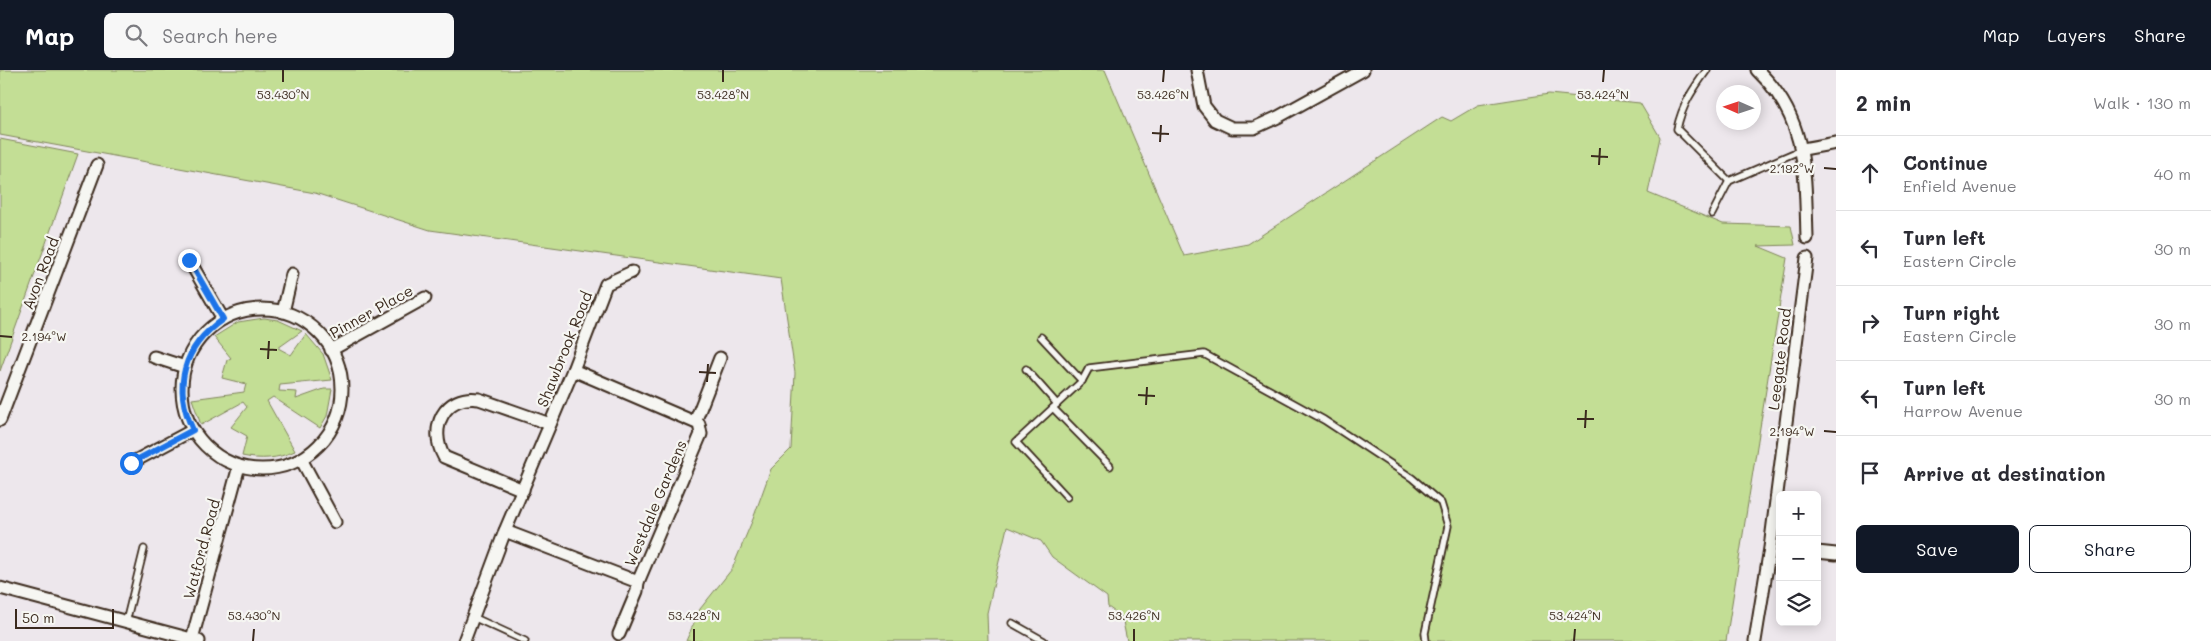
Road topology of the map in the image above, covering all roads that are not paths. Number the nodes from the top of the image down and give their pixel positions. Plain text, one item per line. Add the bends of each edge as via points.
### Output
1 (1197, 70) edge
2 (1363, 70) edge
3 (1707, 70) edge
4 (1757, 70) edge
5 (1836, 143) edge
6 (1802, 149) junction
7 (97, 165) dead end
8 (1729, 181) junction
9 (1712, 214) dead end
10 (1807, 238) dead end
11 (1807, 258) dead end
12 (189, 260) dead end
13 (632, 272) dead end
14 (292, 274) dead end
15 (425, 298) dead end
16 (283, 312) junction
17 (223, 319) junction
18 (1041, 337) dead end
19 (331, 350) junction
20 (154, 358) dead end
21 (720, 358) dead end
22 (185, 367) junction
23 (1026, 369) dead end
24 (573, 370) junction
25 (1082, 381) junction
26 (1055, 406) junction
27 (0, 420) edge
28 (695, 422) junction
29 (550, 424) junction
30 (193, 430) junction
31 (301, 459) junction
32 (131, 463) dead end
33 (239, 466) junction
34 (1110, 466) dead end
35 (523, 490) junction
36 (1067, 498) dead end
37 (335, 522) dead end
38 (505, 531) junction
39 (144, 549) dead end
40 (1775, 549) edge
41 (1821, 552) edge
42 (1836, 554) edge
43 (638, 582) junction
44 (0, 588) edge
45 (473, 617) junction
46 (126, 622) junction
47 (1012, 624) dead end
48 (620, 634) dead end
49 (196, 640) edge
50 (464, 641) edge
51 (525, 641) edge
52 (1044, 641) edge
53 (1426, 641) edge
54 (1755, 641) edge

1 - 2 street via 1204,106 1215,120 1232,128 1254,128
3 - 8 lane via 1691,90 1677,129
4 - 6 street via 1787,108
5 - 6 street
6 - 8 lane
6 - 10 street
7 - 27 street, Avon Road
8 - 9 lane
11 - 40 street, Leegate Road
12 - 17 street
13 - 24 street, Shawbrook Road via 606,284
14 - 16 street
15 - 19 street, Pinner Place
16 - 17 street via 252,310
16 - 19 street via 311,326
17 - 22 street via 203,335
18 - 25 lane
19 - 31 street via 341,380 339,411 325,438
20 - 22 street
21 - 28 street
22 - 30 street via 183,406
23 - 26 lane
24 - 28 street
24 - 29 street, Shawbrook Road
25 - 26 lane
25 - 53 lane via 1089,368 1204,354 1324,420 1412,478 1441,503 1448,526
26 - 34 lane
26 - 36 lane via 1016,442
28 - 43 street, Westdale Gardens via 699,424 701,434
29 - 35 street, Shawbrook Road
29 - 35 street, Shawbrook Road via 468,397 458,399 442,415 438,437 444,457
30 - 32 street
30 - 33 street via 212,453
31 - 33 street via 264,470
31 - 37 street
33 - 49 street, Watford Road
35 - 38 street, Shawbrook Road
38 - 43 street, Westdale Gardens
38 - 45 street, Shawbrook Road
39 - 46 lane
40 - 54 street, Leegate Road
41 - 42 street
43 - 48 street, Westdale Gardens
44 - 46 street
45 - 50 street, Shawbrook Road
45 - 51 lane
46 - 49 street
47 - 52 lane

